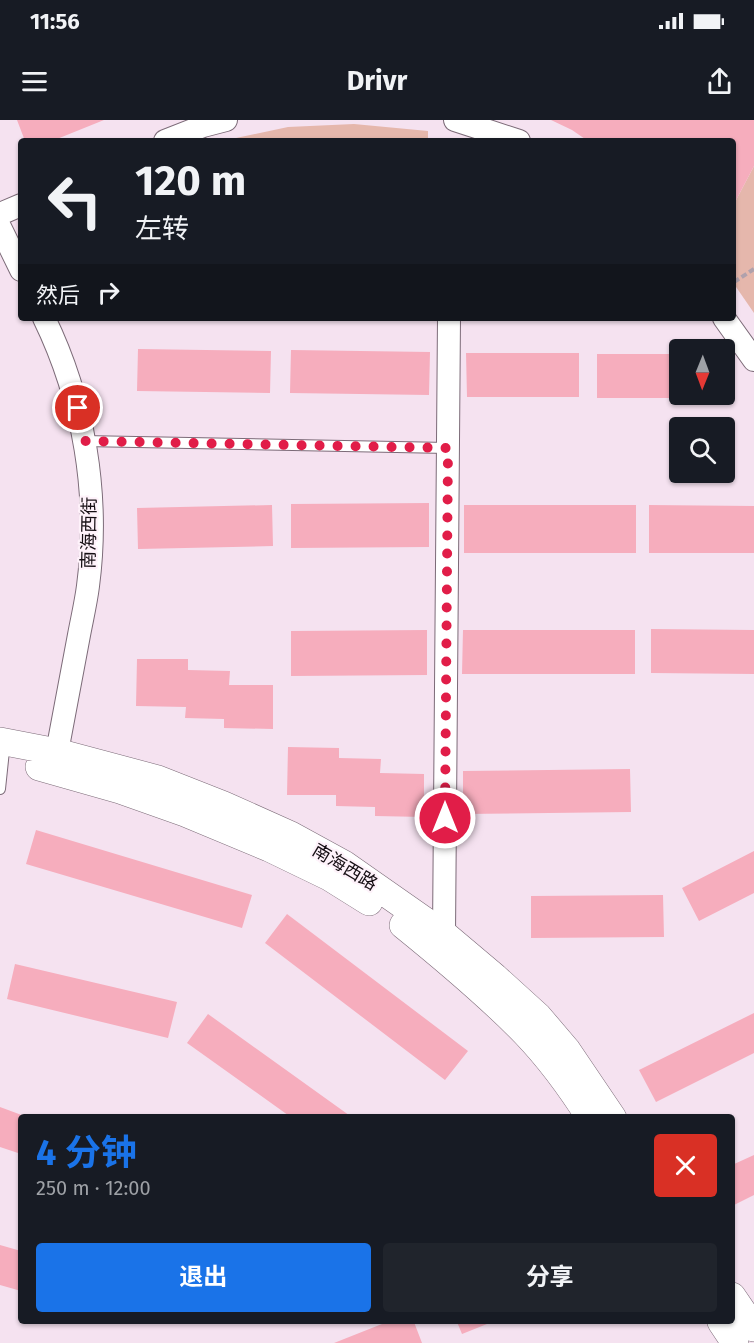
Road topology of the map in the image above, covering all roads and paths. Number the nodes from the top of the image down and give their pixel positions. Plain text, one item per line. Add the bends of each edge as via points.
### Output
1 (226, 120) edge
2 (453, 120) edge
3 (173, 138) edge
4 (450, 138) edge
5 (510, 138) edge
6 (18, 206) edge
7 (0, 214) edge
8 (0, 227) edge
9 (18, 264) edge
10 (754, 269) edge
11 (736, 281) edge
12 (46, 321) edge
13 (449, 321) edge
14 (726, 321) edge
15 (754, 360) edge
16 (83, 441) junction
17 (448, 448) junction
18 (2, 749) edge
19 (57, 752) junction
20 (0, 789) edge
21 (444, 934) junction
22 (587, 1114) edge
23 (610, 1114) edge
24 (735, 1300) edge
25 (723, 1324) edge
26 (754, 1328) edge
27 (735, 1343) edge

1 - 3 street
2 - 4 street
2 - 5 street
6 - 7 street
8 - 9 street
10 - 11 path
12 - 16 street, 南海西街 via 69,379
13 - 17 street
14 - 15 street
16 - 17 lane
16 - 19 street, 南海西街 via 91,505 91,553
17 - 21 street
18 - 19 street, 南海西路
18 - 20 lane
18 - 22 street, 南海西路 via 185,813 329,877 396,919 486,996 526,1034
19 - 21 street, 南海西路 via 158,779 291,835 344,864
21 - 23 street, 南海西路 via 538,1016 567,1050
24 - 26 street
25 - 27 street

